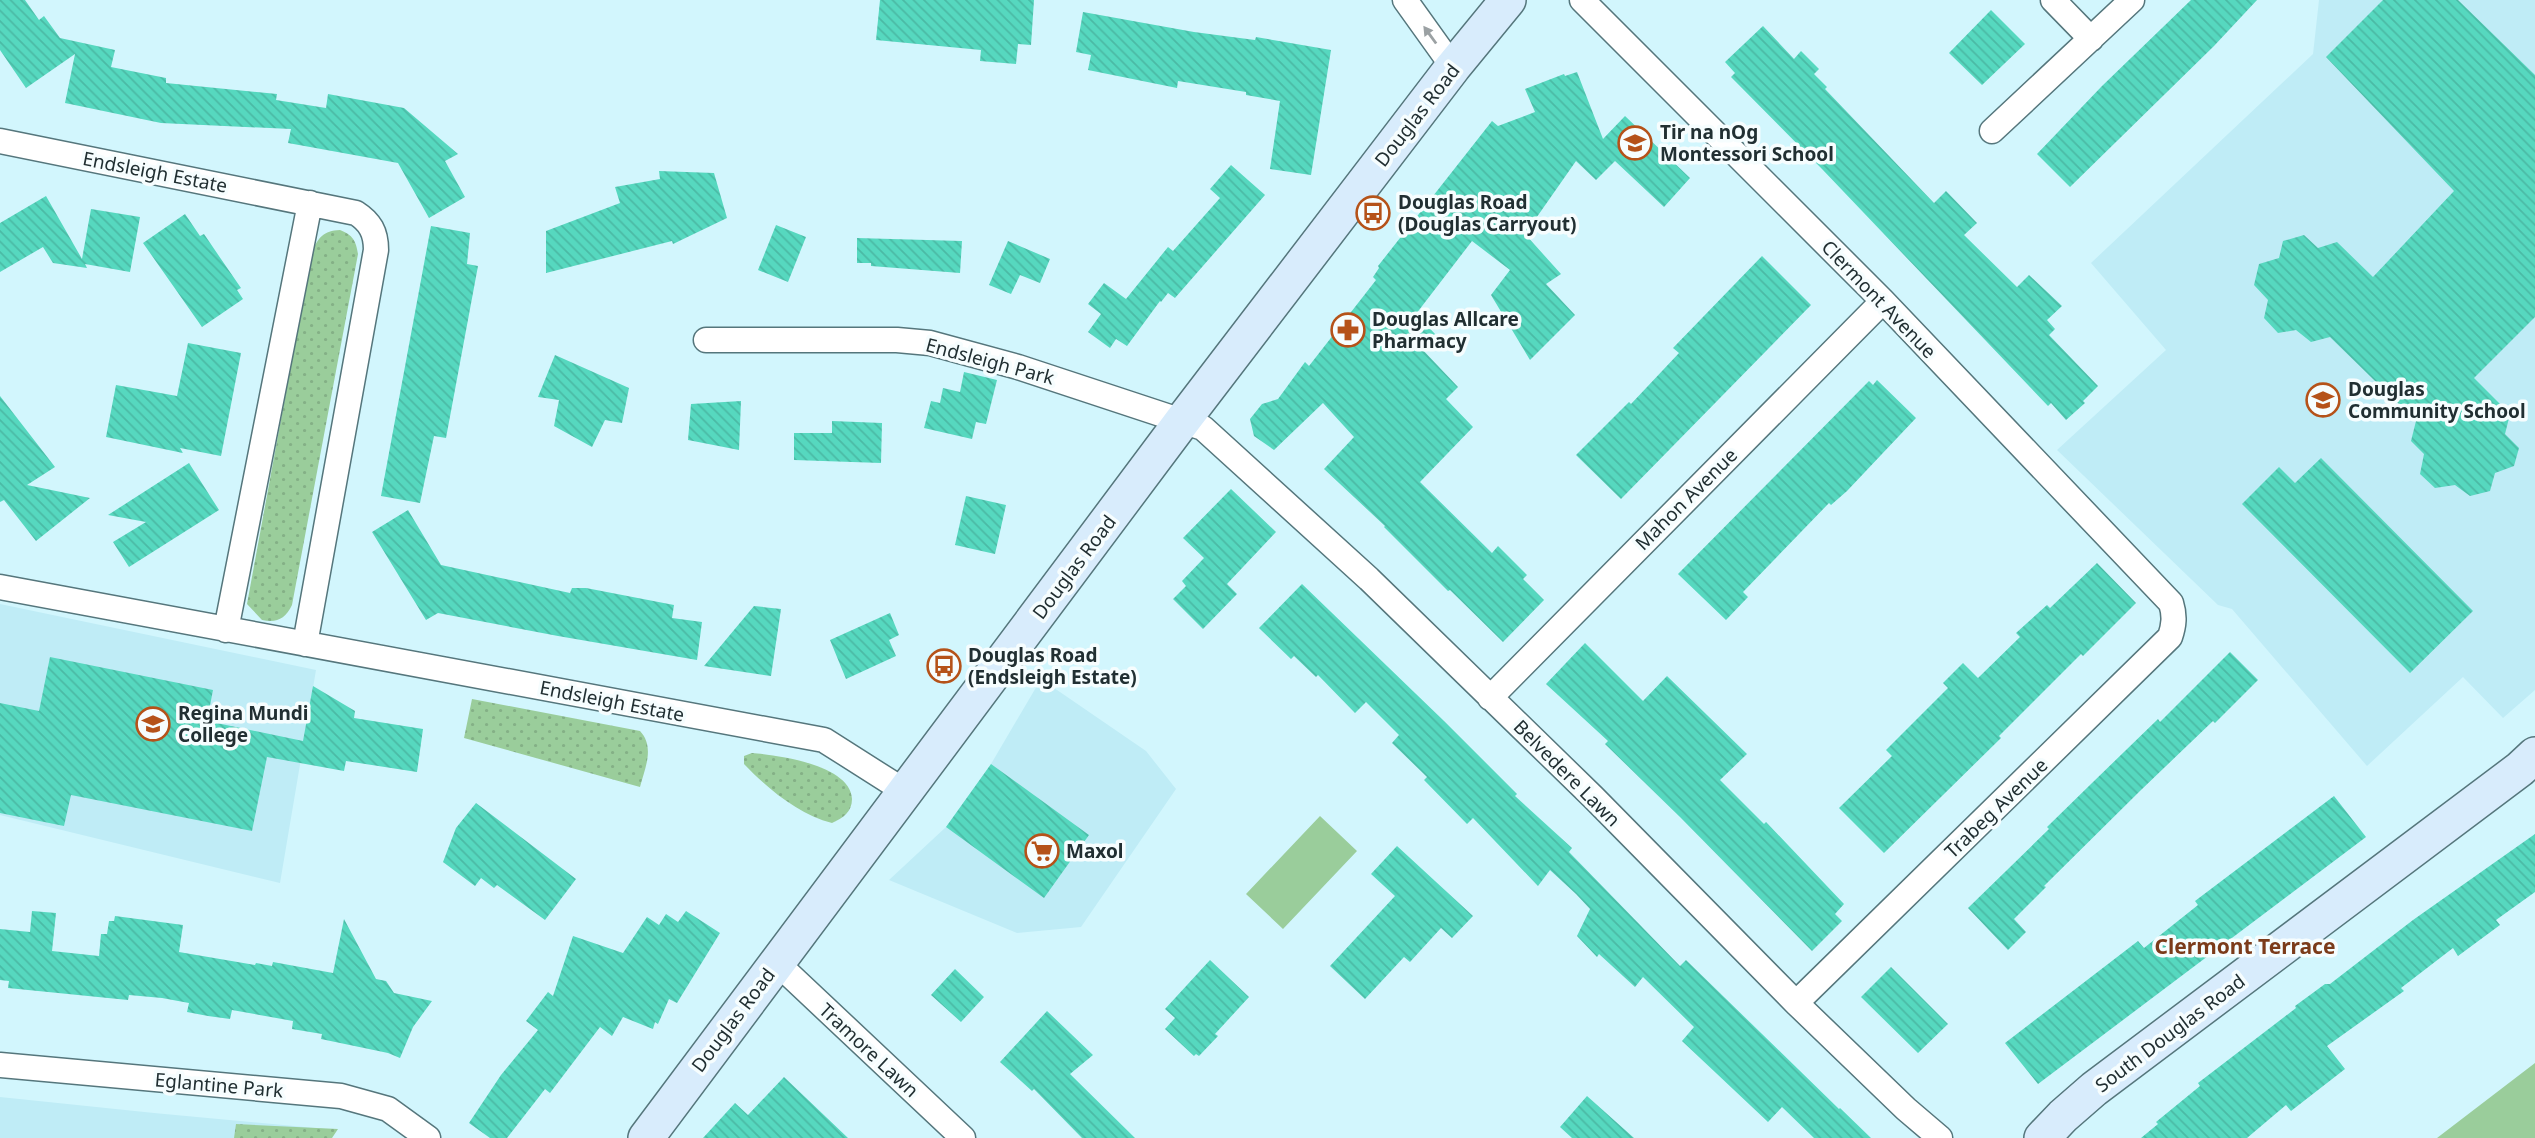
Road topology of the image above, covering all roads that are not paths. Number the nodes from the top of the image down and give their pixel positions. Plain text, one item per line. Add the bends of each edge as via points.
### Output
1 (1508, 0) edge
2 (1581, 0) edge
3 (2053, 0) edge
4 (2132, 0) edge
5 (1400, 1) edge
6 (2091, 39) junction
7 (1453, 67) junction
8 (1992, 131) dead end
9 (0, 141) edge
10 (310, 203) junction
11 (1883, 301) junction
12 (706, 340) dead end
13 (1183, 420) junction
14 (0, 587) edge
15 (2171, 603) joint
16 (226, 629) junction
17 (305, 644) junction
18 (1490, 698) junction
19 (2535, 755) edge
20 (906, 792) junction
21 (776, 962) junction
22 (1796, 1003) junction
23 (0, 1065) edge
24 (428, 1138) edge
25 (646, 1138) edge
26 (963, 1138) edge
27 (1940, 1138) edge
28 (2042, 1138) edge

1 - 7 main road, Douglas Road
2 - 11 street, Clermont Avenue
3 - 6 street
4 - 6 street
7 -> 5 street
6 - 8 street
7 - 13 main road, Douglas Road
9 - 10 street, Endsleigh Estate
10 - 16 street
10 - 17 street, Endsleigh Estate via 356,213 367,220 376,237 376,250
11 - 15 street, Clermont Avenue
11 - 18 street, Mahon Avenue
12 - 13 street, Endsleigh Park via 930,343
13 - 18 street, Belvedere Lawn via 1213,437 1369,579
13 - 20 main road, Douglas Road
14 - 16 street, Endsleigh Estate
15 - 22 street, Trabeg Avenue via 2174,626 2170,637
16 - 17 street, Endsleigh Estate
17 - 20 street, Endsleigh Estate via 819,739
18 - 22 street, Belvedere Lawn
19 - 28 main road, South Douglas Road via 2094,1089
20 - 21 main road, Douglas Road
21 - 25 main road, Douglas Road
21 - 26 street, Tramore Lawn
22 - 27 street, Belvedere Lawn
23 - 24 street, Eglantine Park via 341,1096 388,1109

